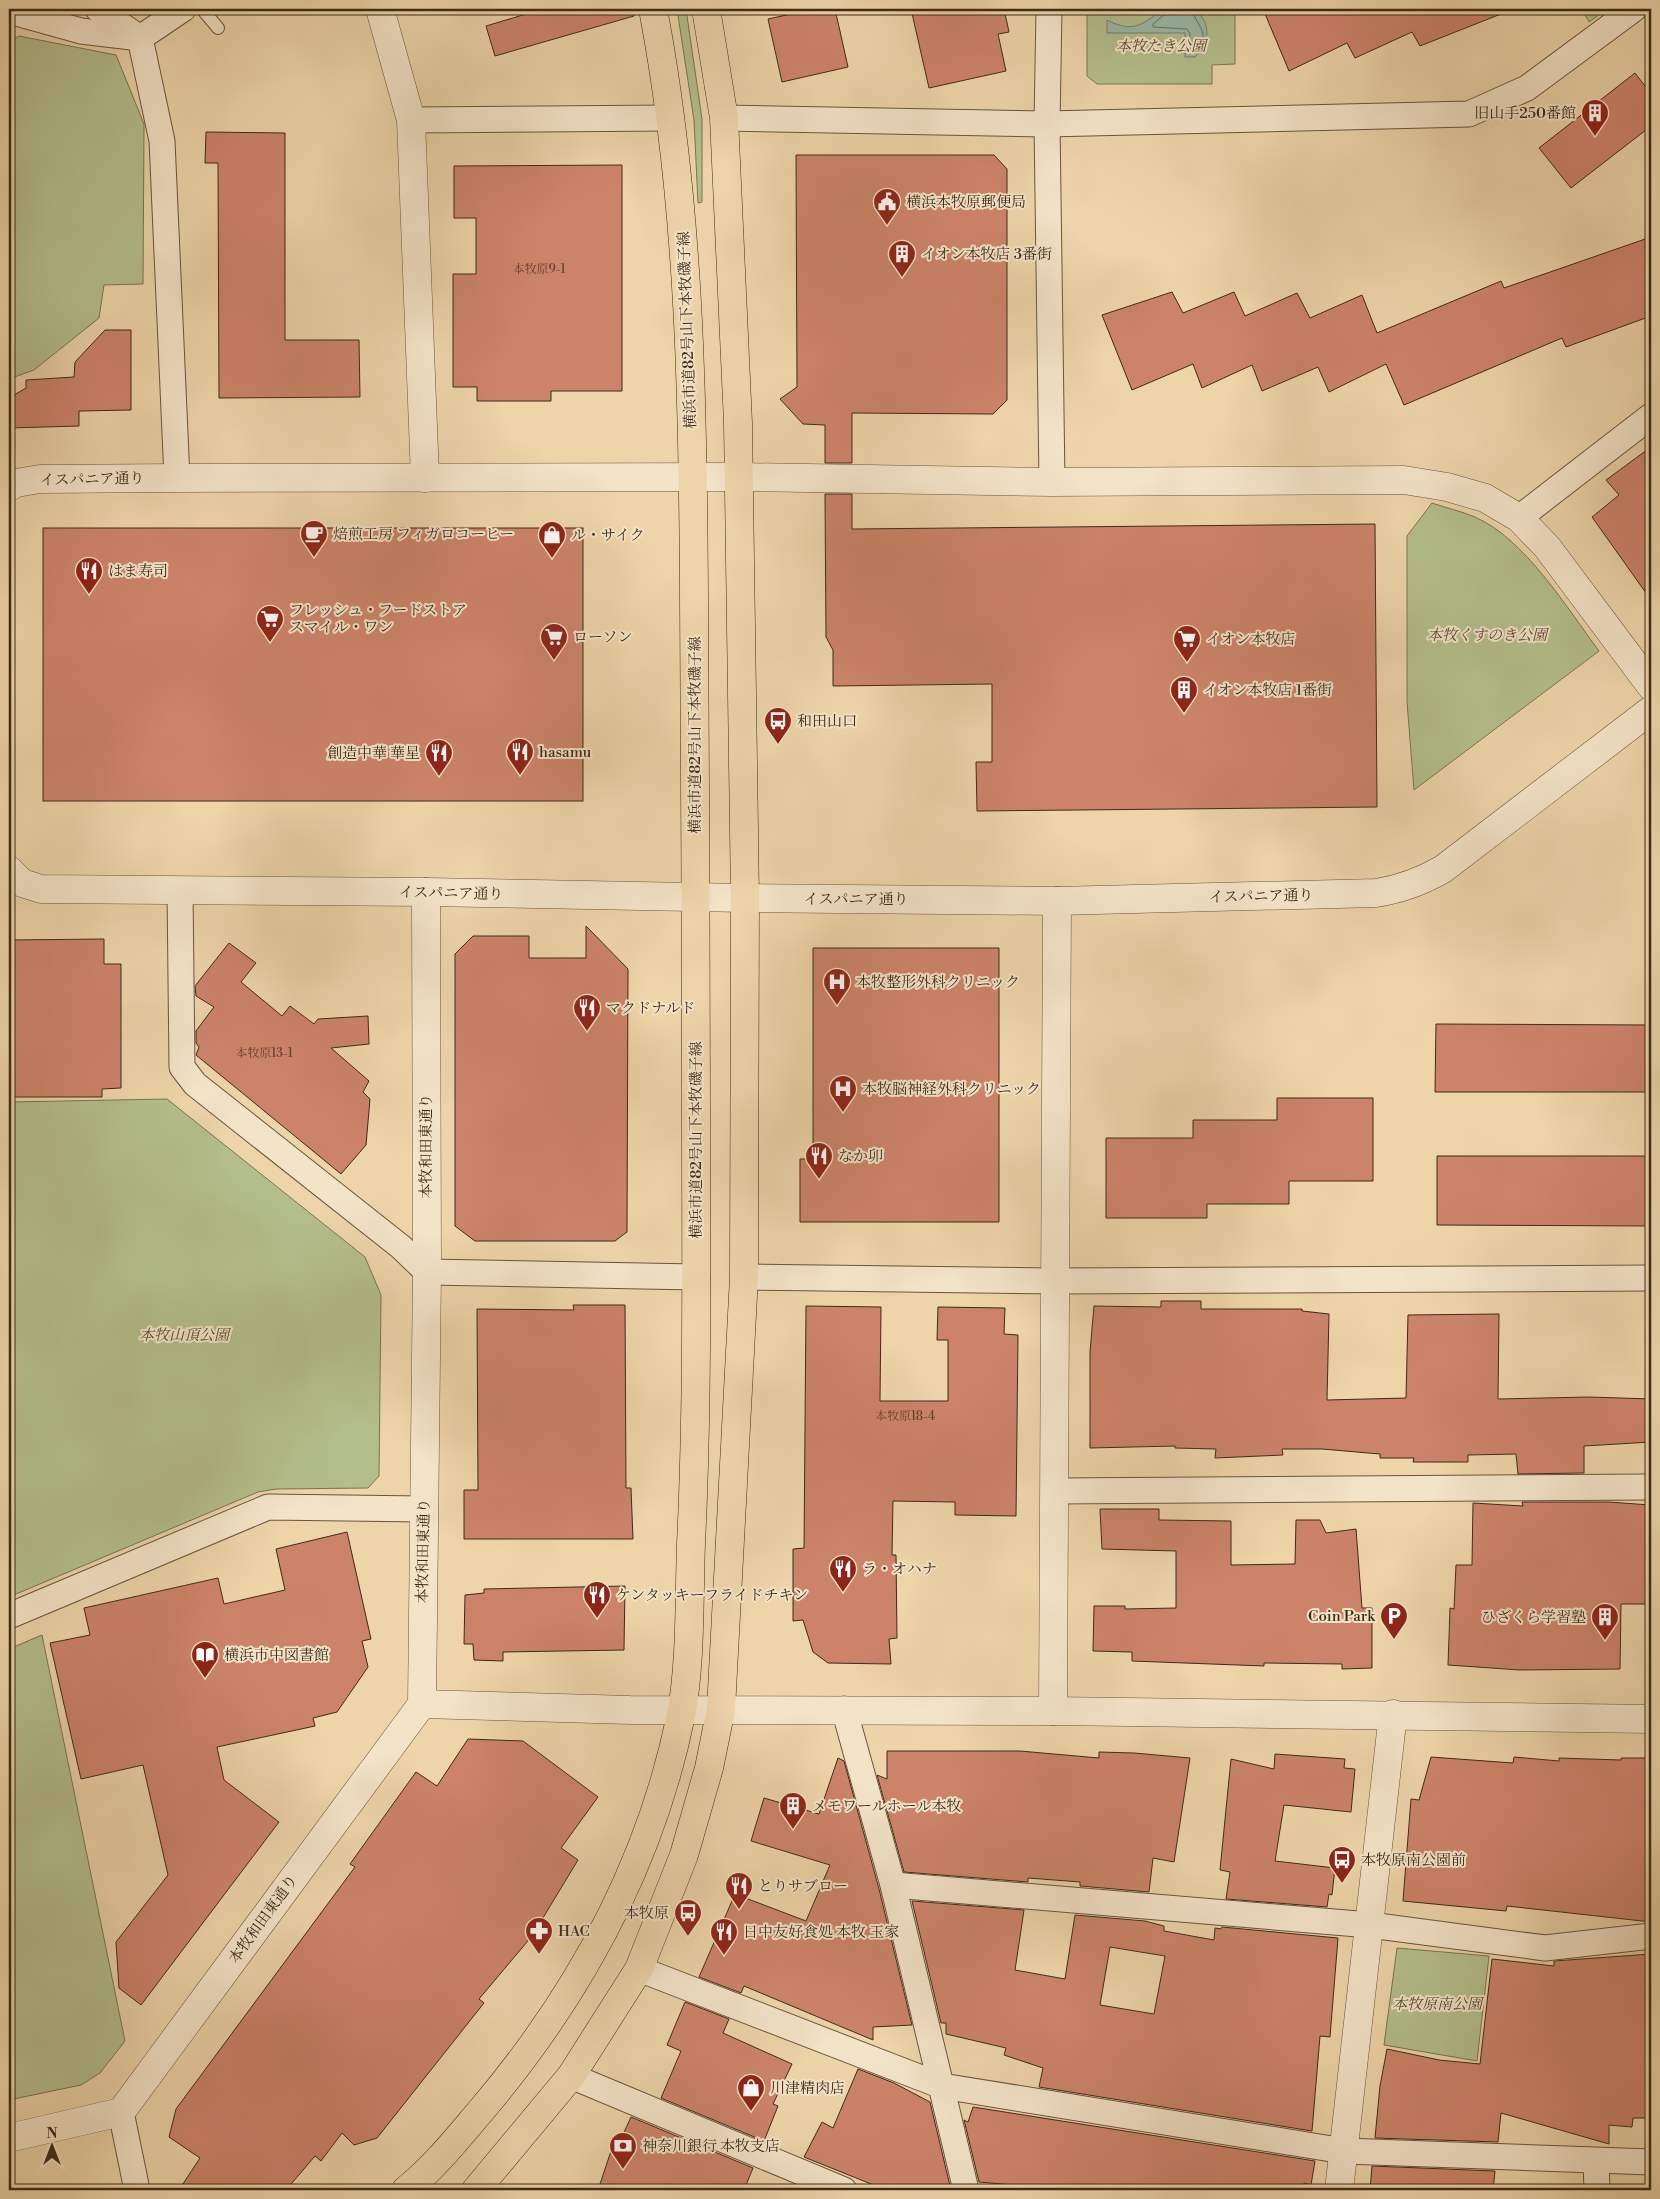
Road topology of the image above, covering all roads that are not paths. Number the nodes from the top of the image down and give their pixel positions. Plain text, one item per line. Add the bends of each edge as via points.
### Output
1 (98, 9) edge
2 (183, 9) edge
3 (202, 9) edge
4 (380, 9) edge
5 (653, 9) edge
6 (706, 9) edge
7 (1049, 9) edge
8 (1634, 9) edge
9 (9, 11) edge
10 (218, 28) dead end
11 (140, 38) junction
12 (670, 118) junction
13 (724, 118) junction
14 (411, 120) junction
15 (1047, 124) junction
16 (1651, 416) edge
17 (740, 477) junction
18 (177, 478) junction
19 (425, 478) junction
20 (693, 478) junction
21 (1052, 482) junction
22 (9, 487) edge
23 (1519, 518) junction
24 (1651, 686) edge
25 (1651, 710) edge
26 (9, 870) edge
27 (180, 890) junction
28 (426, 892) junction
29 (696, 897) junction
30 (745, 898) junction
31 (1056, 901) junction
32 (427, 1272) junction
33 (696, 1277) junction
34 (744, 1277) junction
35 (1651, 1278) edge
36 (1055, 1281) junction
37 (1651, 1487) edge
38 (1055, 1491) junction
39 (423, 1509) junction
40 (9, 1616) edge
41 (422, 1704) junction
42 (721, 1709) junction
43 (844, 1709) junction
44 (682, 1710) junction
45 (1053, 1711) junction
46 (1393, 1714) junction
47 (1651, 1719) edge
48 (893, 1885) junction
49 (1370, 1925) junction
50 (1651, 1936) edge
51 (639, 1969) junction
52 (571, 2076) junction
53 (942, 2086) junction
54 (121, 2112) junction
55 (9, 2138) edge
56 (1344, 2151) junction
57 (1596, 2161) junction
58 (1651, 2162) edge
59 (419, 2187) edge
60 (137, 2190) edge
61 (476, 2190) edge
62 (844, 2190) edge
63 (966, 2190) edge
64 (1339, 2190) edge
65 (1597, 2190) edge

1 - 11 street
2 - 11 street
3 - 10 lane
4 - 14 street
5 - 12 main road, 横浜市道82号山下本牧磯子線
6 - 13 main road
7 - 15 street
8 - 15 street via 1527,88 1469,114
9 - 11 street via 81,31
11 - 18 street via 162,141
12 - 14 street
12 - 20 main road, 横浜市道82号山下本牧磯子線 via 681,197 687,286
13 - 15 street
13 - 17 main road
14 - 19 street
15 - 21 street
16 - 23 street
17 - 20 street, イスパニア通り
17 - 21 street, イスパニア通り
17 - 30 main road
18 - 19 street, イスパニア通り
18 - 22 street, イスパニア通り via 40,479
19 - 20 street, イスパニア通り
20 - 29 main road, 横浜市道82号山下本牧磯子線
21 - 23 street, イスパニア通り via 1404,480 1485,498
23 - 24 street, イスパニア通り via 1547,547
25 - 31 street, イスパニア通り via 1443,869 1403,889 1376,893
26 - 27 street, イスパニア通り via 22,883 41,889
27 - 28 street, イスパニア通り
27 - 32 street via 182,1067 195,1084 401,1247
28 - 29 street, イスパニア通り
28 - 32 street, 本牧和田東通り
29 - 30 street, イスパニア通り
29 - 33 main road, 横浜市道82号山下本牧磯子線
30 - 31 street, イスパニア通り
30 - 34 main road
31 - 36 street
32 - 33 street
32 - 39 street, 本牧和田東通り
33 - 44 main road, 横浜市道82号山下本牧磯子線 via 693,1495
34 - 36 street
34 - 42 main road
35 - 36 street
36 - 38 street
37 - 38 street
38 - 45 street
39 - 40 street via 268,1507
39 - 41 street, 本牧和田東通り
41 - 44 street
41 - 54 street, 本牧和田東通り
42 - 43 street
42 - 44 street
42 - 51 main road via 710,1768 684,1855
43 - 45 street
43 - 48 street
44 - 59 main road, 横浜市道82号山下本牧磯子線 via 644,1843 601,1940 557,2012
45 - 46 street
46 - 47 street
46 - 49 street
48 - 49 street
48 - 53 street
49 - 50 street via 1545,1948
49 - 56 street
51 - 52 main road
51 - 53 street
52 - 61 main road
52 - 62 street
53 - 56 street
53 - 63 street
54 - 55 street
54 - 60 street
56 - 57 street
56 - 64 street
57 - 58 street
57 - 65 street

